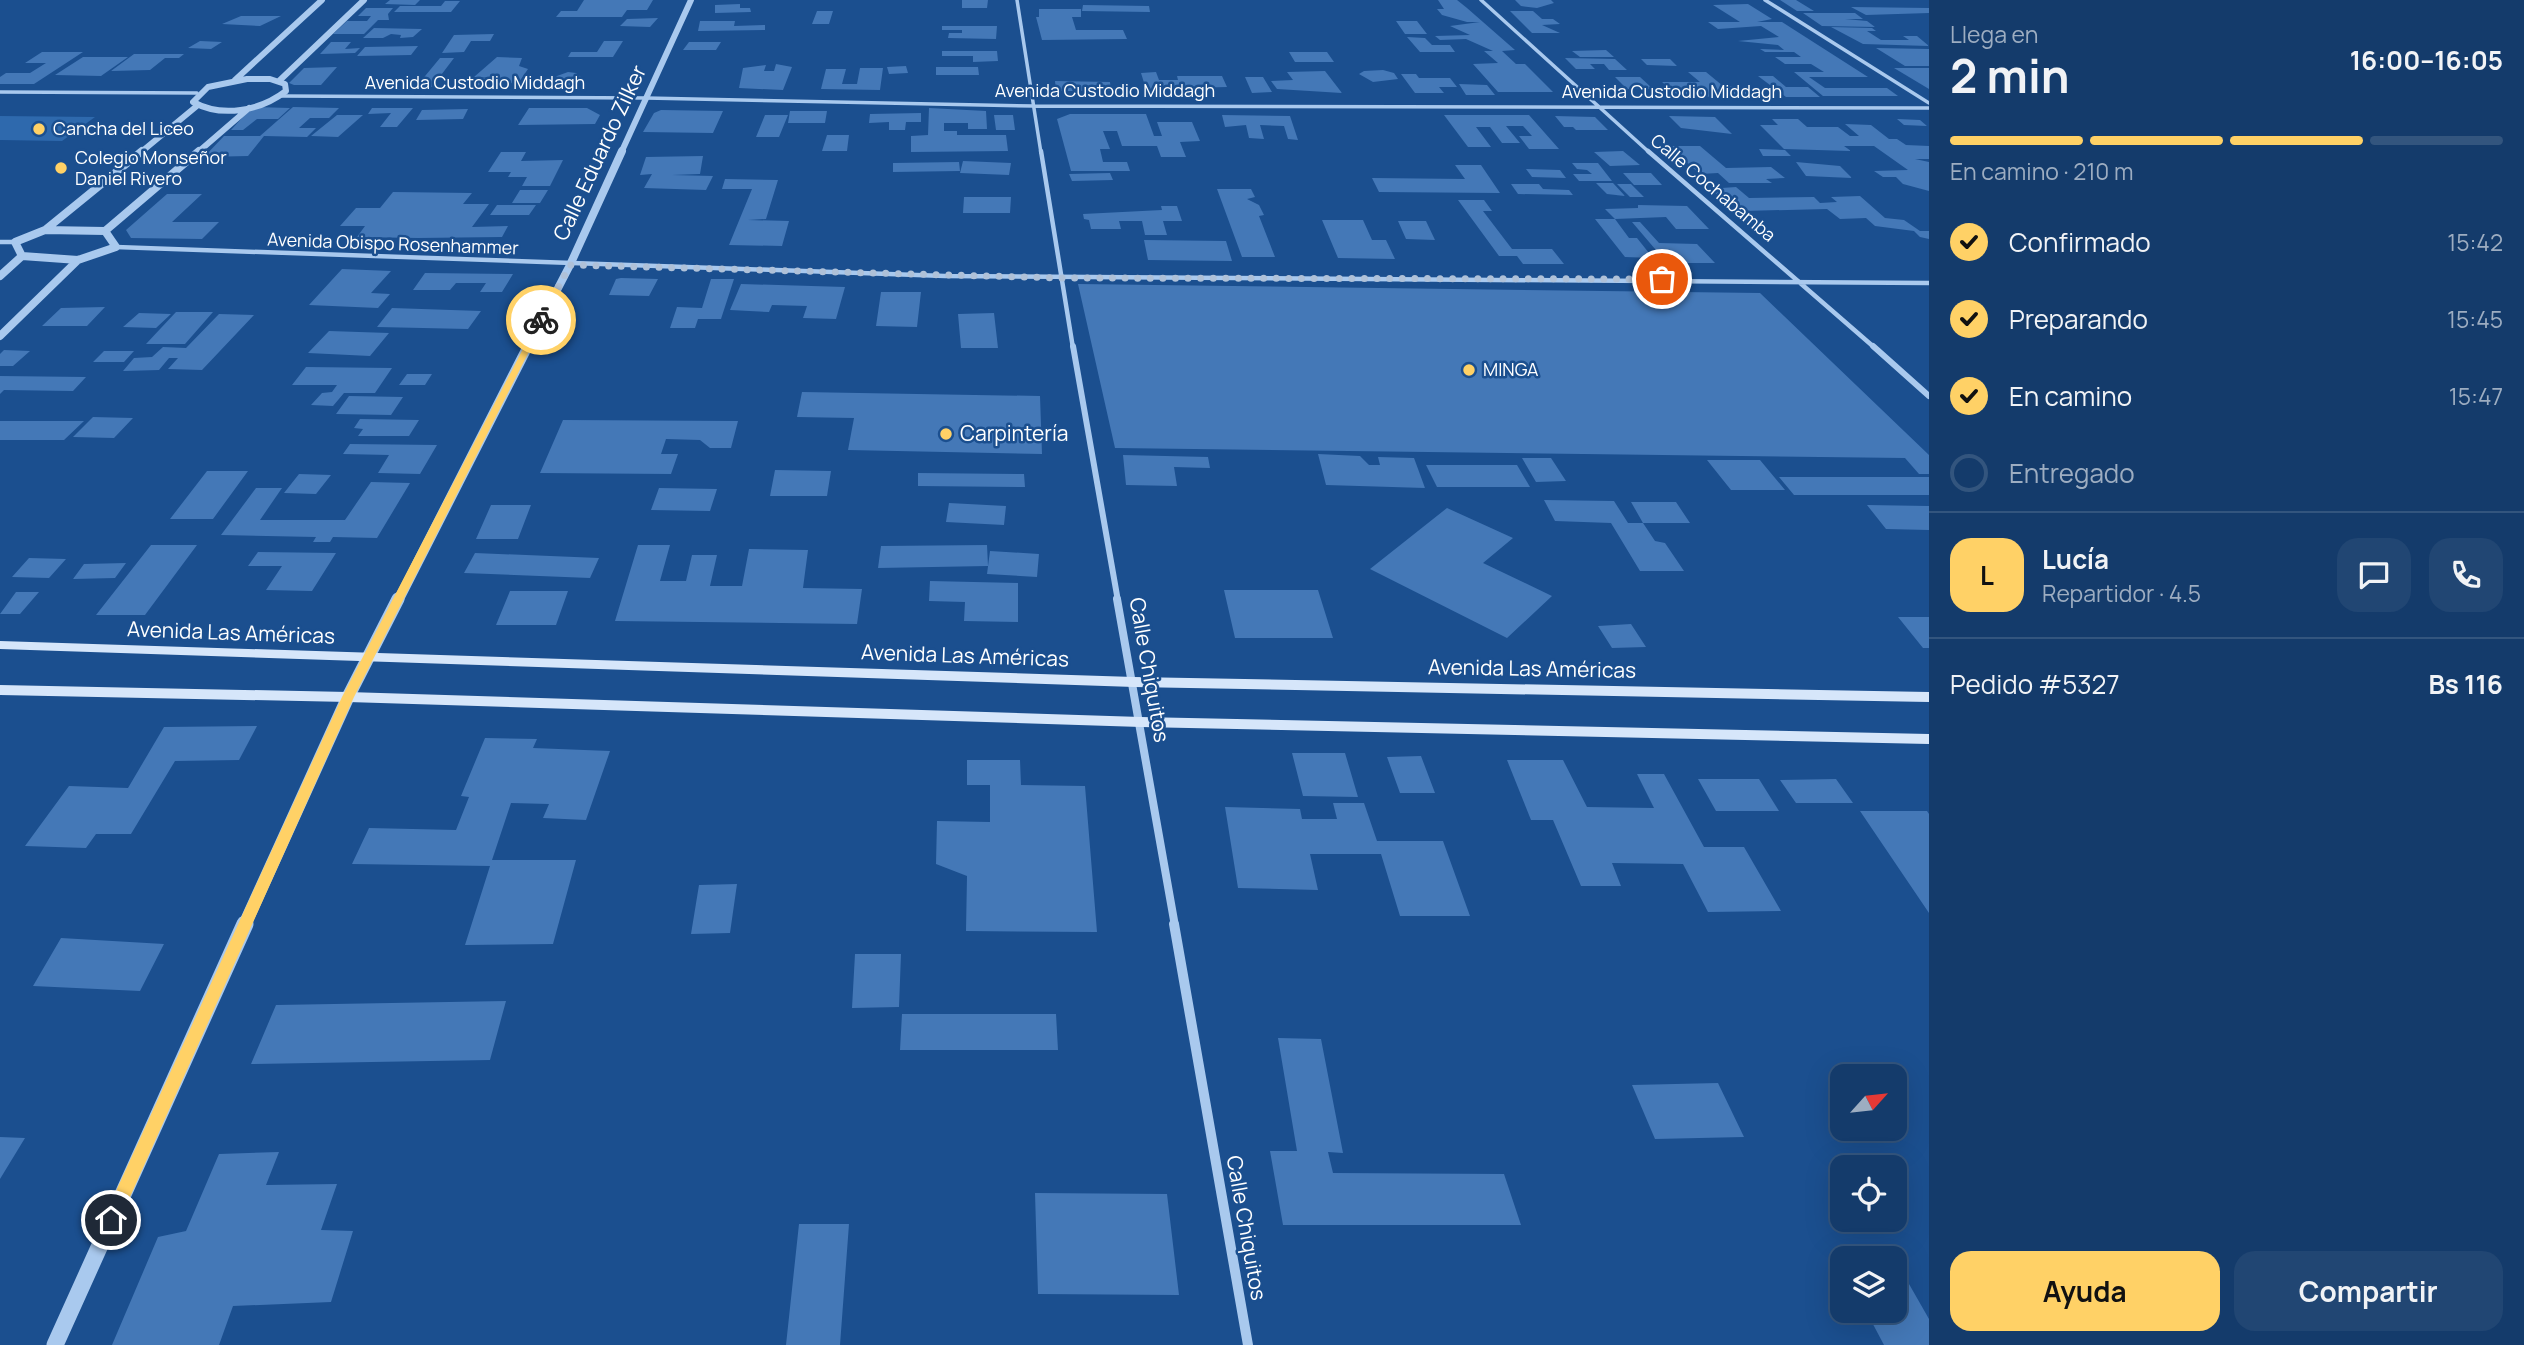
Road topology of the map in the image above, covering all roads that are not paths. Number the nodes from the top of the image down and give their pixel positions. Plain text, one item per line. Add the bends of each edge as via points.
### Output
1 (322, 0) edge
2 (364, 0) edge
3 (691, 0) edge
4 (1017, 0) edge
5 (1481, 0) edge
6 (1765, 0) edge
7 (235, 80) junction
8 (279, 81) junction
9 (0, 92) edge
10 (197, 93) junction
11 (282, 96) junction
12 (646, 98) junction
13 (198, 106) junction
14 (250, 106) junction
15 (1033, 106) junction
16 (1594, 106) junction
17 (1929, 106) edge
18 (45, 230) junction
19 (105, 231) junction
20 (0, 242) edge
21 (15, 242) junction
22 (116, 247) junction
23 (22, 256) junction
24 (78, 260) junction
25 (570, 265) junction
26 (0, 276) edge
27 (1061, 278) junction
28 (1799, 279) junction
29 (1929, 283) edge
30 (0, 335) edge
31 (1929, 396) edge
32 (0, 645) edge
33 (368, 659) junction
34 (1134, 682) junction
35 (0, 690) edge
36 (348, 697) junction
37 (1929, 698) edge
38 (1141, 722) junction
39 (1929, 739) edge
40 (55, 1345) edge
41 (1248, 1345) edge

1 - 7 street
2 - 8 street
3 - 12 street, Calle Eduardo Zilker
4 - 15 street, Calle Chiquitos
5 - 16 street, Calle Cochabamba
6 - 17 street
7 - 8 street
7 - 10 street
8 - 11 street via 287,87
9 - 10 street
10 - 13 street via 193,102
11 - 12 street, Avenida Custodio Middagh
11 - 14 street
12 - 15 street, Avenida Custodio Middagh
12 - 25 street, Calle Eduardo Zilker
13 - 14 street
13 - 18 street
14 - 19 street
15 - 16 street, Avenida Custodio Middagh
15 - 27 street, Calle Chiquitos
16 - 17 street, Avenida Custodio Middagh
16 - 28 street, Calle Cochabamba
18 - 19 street
18 - 21 street
19 - 22 street
20 - 21 street
21 - 23 street
22 - 24 street
22 - 25 street, Avenida Obispo Rosenhammer
23 - 24 street
23 - 26 street
24 - 30 street
25 - 27 street, Avenida Obispo Rosenhammer
25 - 33 street, Calle Eduardo Zilker
27 - 28 street, Avenida Obispo Rosenhammer
27 - 34 street, Calle Chiquitos
28 - 29 street, Avenida Obispo Rosenhammer
28 - 31 street, Calle Cochabamba
32 - 33 main road, Avenida Las Américas
33 - 34 main road, Avenida Las Américas
33 - 36 street, Calle Eduardo Zilker
34 - 37 main road, Avenida Las Américas
34 - 38 street, Calle Chiquitos
35 - 36 main road
36 - 38 main road
36 - 40 street, Calle Eduardo Zilker
38 - 39 main road
38 - 41 street, Calle Chiquitos

